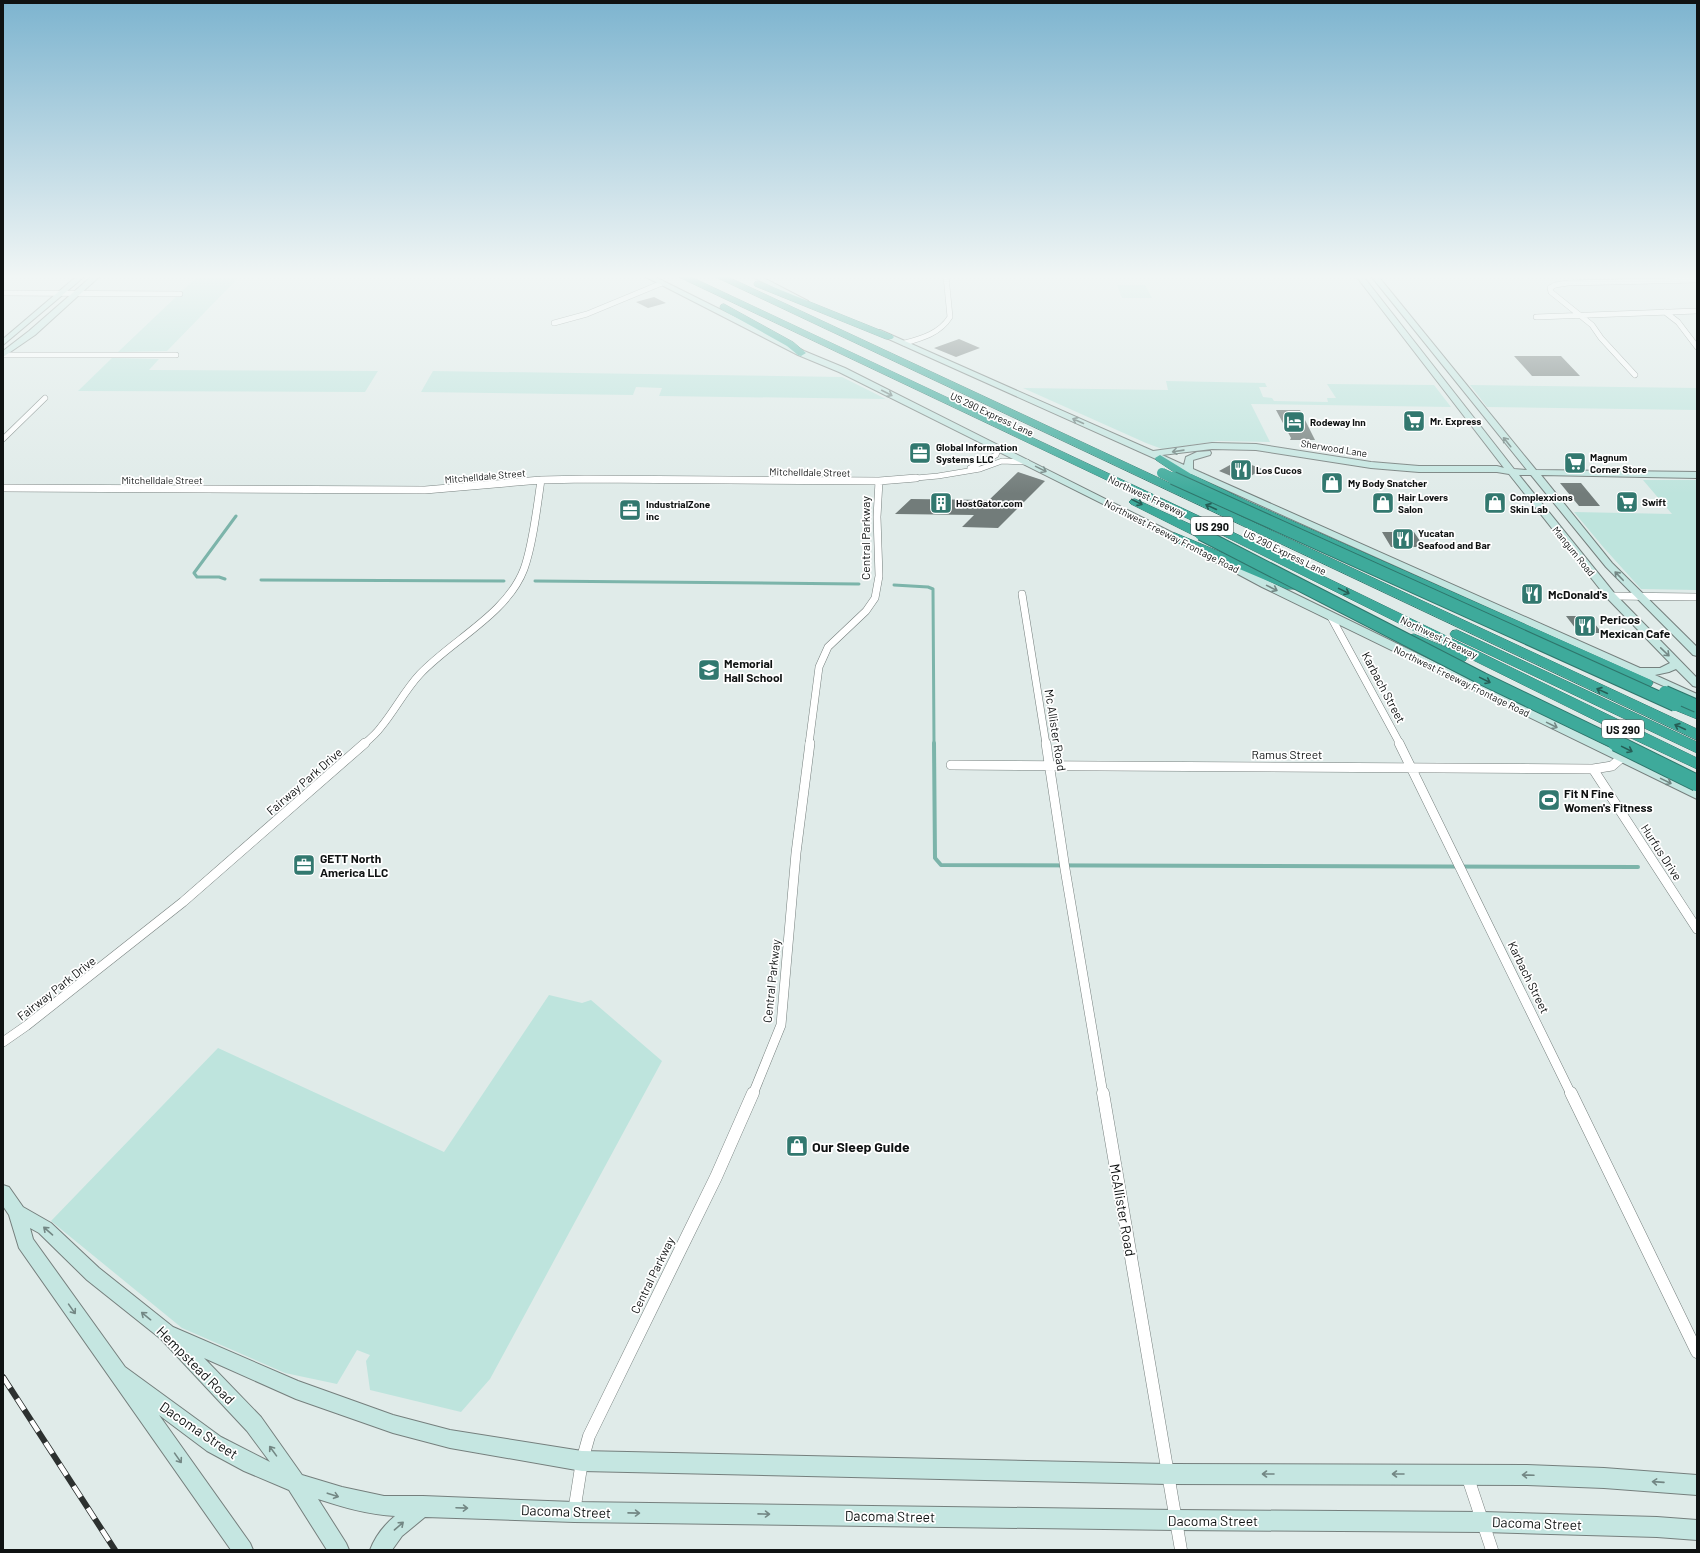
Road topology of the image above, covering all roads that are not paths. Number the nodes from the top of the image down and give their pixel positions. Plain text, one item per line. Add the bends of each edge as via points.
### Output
1 (12, 348) edge
2 (792, 348) edge
3 (795, 348) edge
4 (834, 348) edge
5 (853, 348) edge
6 (874, 348) edge
7 (876, 348) edge
8 (915, 348) edge
9 (1415, 348) edge
10 (1432, 348) edge
11 (1611, 348) edge
12 (801, 353) junction
13 (3, 355) edge
14 (176, 355) dead end
15 (867, 364) junction
16 (1635, 375) dead end
17 (45, 398) dead end
18 (1473, 421) junction
19 (1491, 421) junction
20 (3, 438) edge
21 (999, 448) junction
22 (1156, 456) junction
23 (1028, 462) junction
24 (968, 470) junction
25 (1189, 472) junction
26 (1512, 472) junction
27 (1532, 472) junction
28 (1697, 475) edge
29 (541, 480) junction
30 (879, 481) junction
31 (3, 488) edge
32 (1246, 504) junction
33 (1558, 531) junction
34 (1581, 531) junction
35 (1175, 537) junction
36 (1022, 594) dead end
37 (1611, 596) junction
38 (1639, 597) junction
39 (1697, 597) edge
40 (1331, 617) junction
41 (1500, 643) junction
42 (1697, 653) edge
43 (1676, 663) junction
44 (1636, 670) junction
45 (1697, 684) edge
46 (1672, 688) junction
47 (1554, 696) junction
48 (1697, 698) edge
49 (1697, 706) edge
50 (1697, 710) edge
51 (1697, 715) edge
52 (1697, 735) edge
53 (1697, 748) edge
54 (1620, 759) junction
55 (1694, 763) edge
56 (951, 764) dead end
57 (1050, 765) junction
58 (1412, 767) junction
59 (1593, 769) junction
60 (1697, 783) edge
61 (1697, 795) edge
62 (1064, 864) joint
63 (1697, 929) edge
64 (3, 1042) edge
65 (3, 1192) edge
66 (17, 1212) junction
67 (167, 1333) junction
68 (1697, 1352) edge
69 (117, 1373) junction
70 (582, 1461) junction
71 (1168, 1474) junction
72 (1467, 1474) junction
73 (296, 1483) junction
74 (1697, 1485) edge
75 (424, 1506) junction
76 (574, 1512) junction
77 (1176, 1520) junction
78 (1483, 1522) junction
79 (1697, 1530) edge
80 (243, 1550) edge
81 (339, 1550) edge
82 (380, 1550) edge
83 (1181, 1550) edge
84 (1492, 1550) edge

1 - 13 main road
2 - 12 main road, Northwest Freeway Frontage Road
3 - 12 highway
4 - 15 highway, Northwest Freeway / US 290
5 - 53 highway, US 290 Express Lane
41 -> 6 highway, Northwest Freeway / US 290
7 - 51 highway, bridge via 946,375
22 -> 8 main road
9 - 18 main road, Mangum Road
10 - 19 main road, Mangum Road
11 - 16 street
12 -> 21 main road, Northwest Freeway Frontage Road via 842,370
13 - 14 street
15 -> 47 highway, Northwest Freeway / US 290 via 1236,538 1463,648
15 -> 60 highway, bridge via 873,372 966,420 1202,534 1483,679
17 - 20 street
18 - 19 main road
18 - 26 main road, Mangum Road
27 -> 19 main road, Mangum Road
21 - 23 main road, Northwest Freeway Frontage Road
21 - 24 street, Mitchelldale Street via 996,455
22 - 25 main road
26 -> 22 main road, Sherwood Lane via 1497,469 1419,470 1371,466 1256,447 1212,446
22 - 32 highway via 1188,476
23 - 24 street, Mitchelldale Street via 1002,461 980,469
23 -> 35 main road, Northwest Freeway Frontage Road
24 - 30 street, Mitchelldale Street via 938,476
25 - 26 main road, Sherwood Lane via 1189,459 1197,454 1217,452 1250,452 1404,474 1502,476
25 - 44 main road
26 - 27 main road, Sherwood Lane
26 - 33 main road, Mangum Road
27 - 28 main road, Sherwood Lane
27 - 34 main road, Mangum Road
29 - 30 street, Mitchelldale Street
29 - 31 street, Mitchelldale Street via 425,490
29 - 64 street, Fairway Park Drive via 524,569 509,596 420,674 380,729 356,752 183,902
30 - 70 street, Central Parkway via 879,576 876,598 866,611 828,646 819,667 796,853 781,1026 716,1177 589,1436
32 - 41 highway via 1480,628
32 - 49 highway, bridge
33 - 34 main road
33 - 37 main road, Mangum Road
38 -> 34 main road, Mangum Road
35 -> 40 main road, Northwest Freeway Frontage Road
35 - 47 highway
36 - 57 street, Mc Allister Road
37 - 38 street
37 -> 43 main road, Mangum Road
38 - 39 street
38 - 42 main road, Mangum Road
40 -> 54 main road, Northwest Freeway Frontage Road
40 - 58 street, Karbach Street
52 -> 41 highway, Northwest Freeway / US 290
43 - 44 main road via 1661,672
43 - 45 main road, Mangum Road
44 - 46 main road
46 - 48 main road
46 - 50 main road
47 - 55 highway, Northwest Freeway / US 290
54 - 59 street, Ramus Street via 1612,766
54 -> 61 main road, Northwest Freeway Frontage Road
56 - 57 street, Ramus Street
57 - 58 street, Ramus Street
57 - 62 street, Mc Allister Road
58 - 59 street, Ramus Street
58 - 68 street, Karbach Street
59 - 63 street, Hurfus Drive
62 - 71 street, McAllister Road
65 - 66 main road, Hempstead Road
67 -> 66 main road, Hempstead Road via 94,1274 45,1228
66 -> 69 main road, Hempstead Road via 25,1242
67 - 70 main road via 296,1390 393,1424 450,1439
73 -> 67 main road, Hempstead Road via 254,1424
69 - 73 main road, Dacoma Street via 214,1444 251,1464
69 -> 80 main road, Hempstead Road
70 - 71 main road
70 - 76 street, Central Parkway
72 -> 71 main road
71 - 77 street, McAllister Road
74 -> 72 main road via 1604,1478
72 - 78 street
73 -> 75 main road, Dacoma Street via 384,1506
73 - 81 main road, Hempstead Road
75 -> 76 main road, Dacoma Street
82 -> 75 main road via 395,1529
76 -> 77 main road, Dacoma Street
77 - 78 main road, Dacoma Street
77 - 83 street, McAllister Road
78 - 79 main road, Dacoma Street
78 - 84 street

